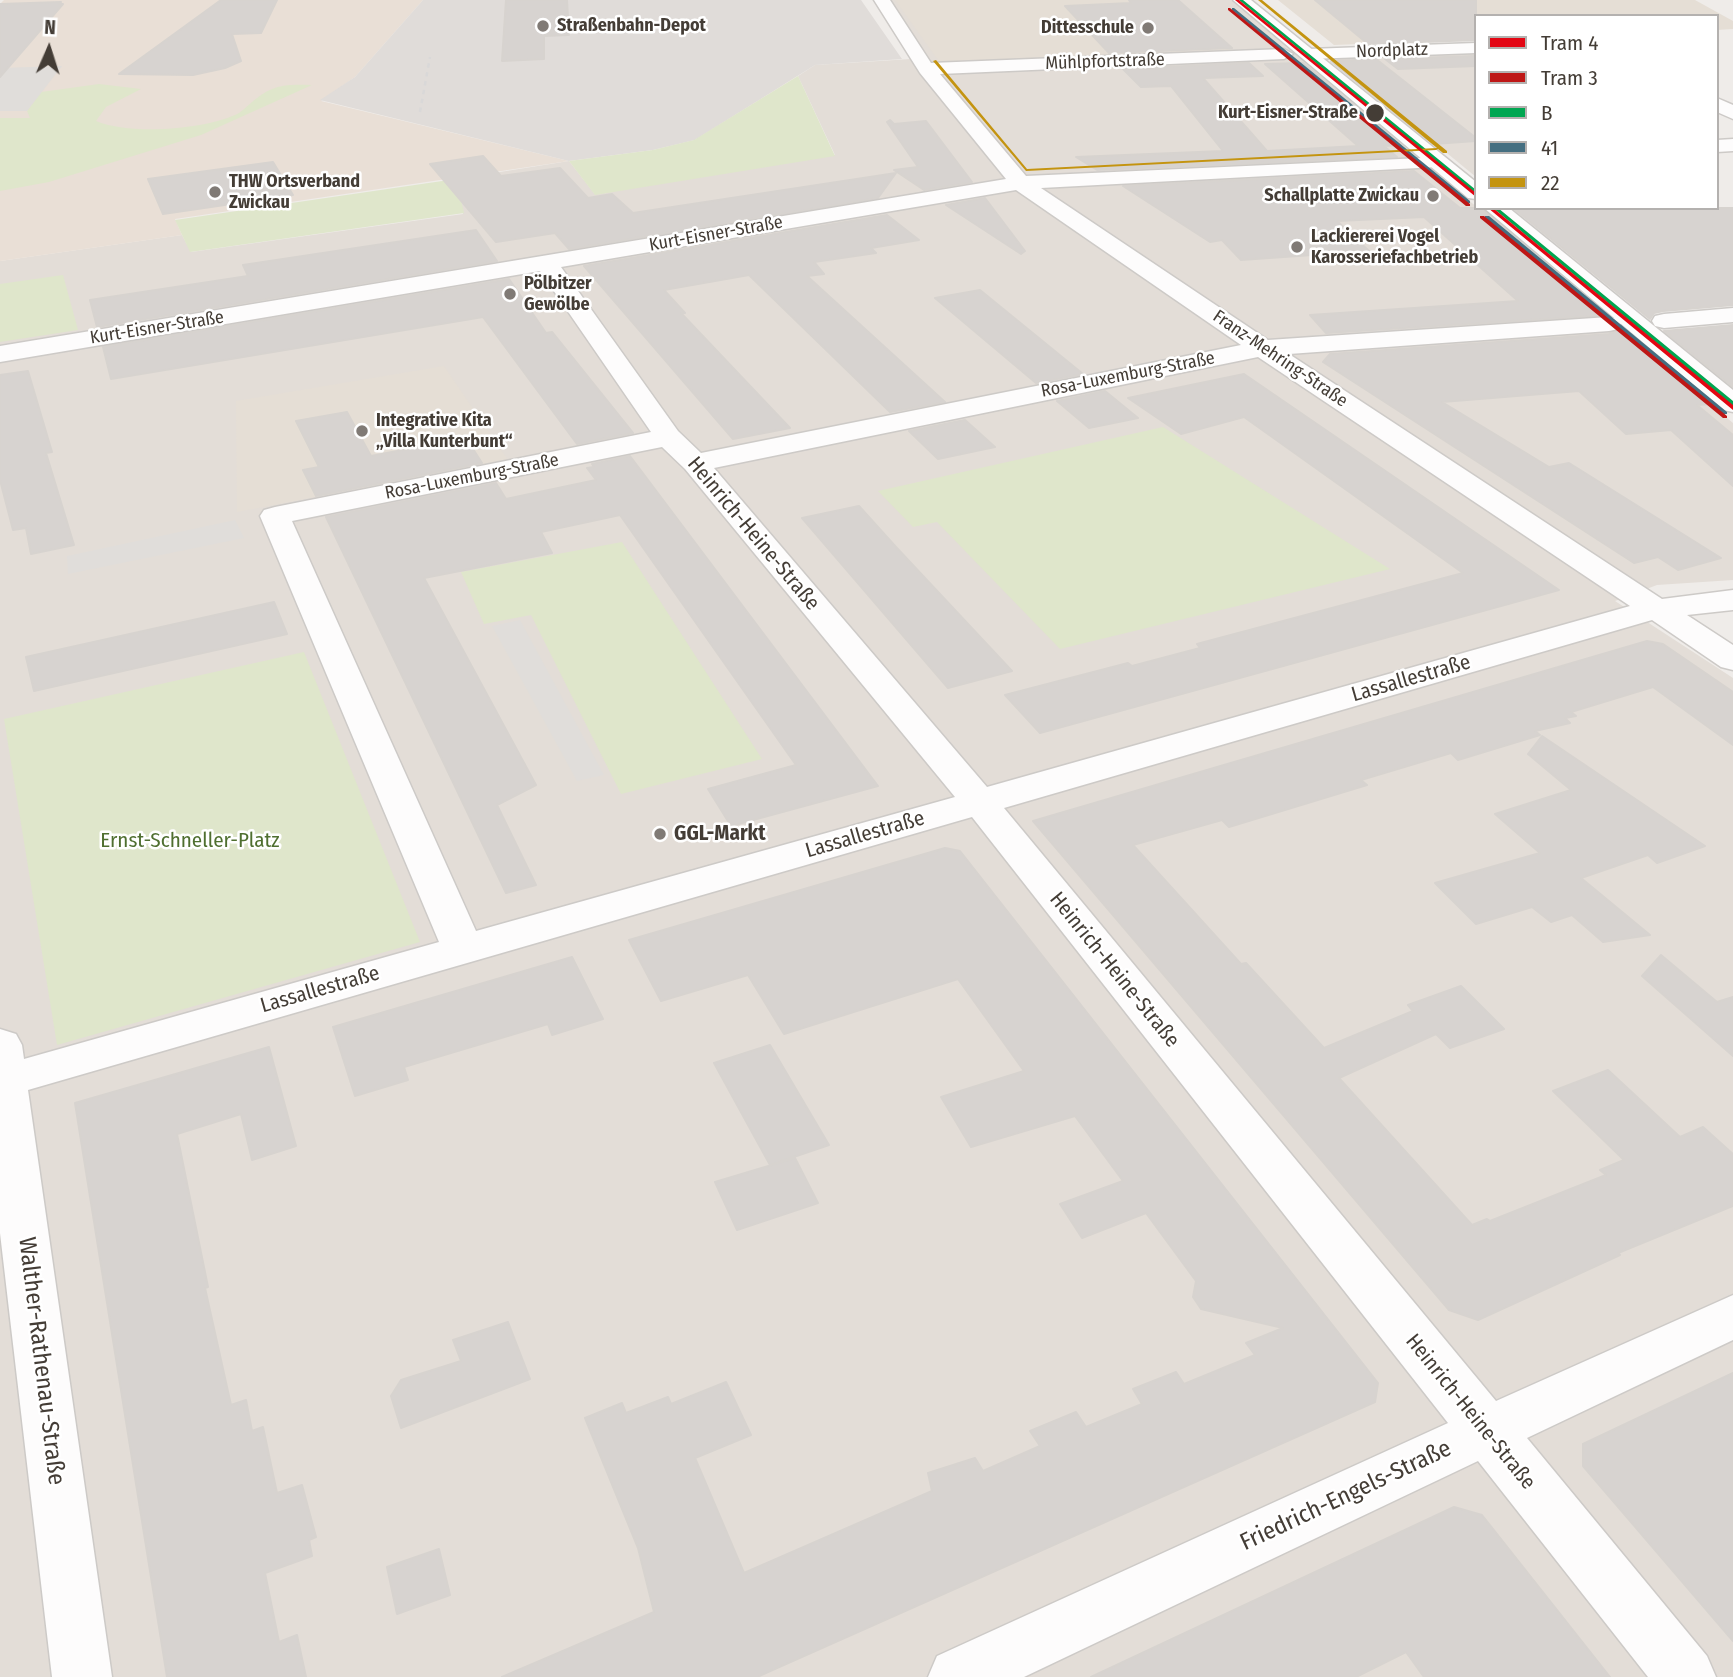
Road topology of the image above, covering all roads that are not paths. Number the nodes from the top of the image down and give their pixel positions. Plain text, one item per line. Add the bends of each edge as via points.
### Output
1 (882, 0) edge
2 (1241, 0) edge
3 (1474, 48) edge
4 (1284, 54) dead end
5 (1309, 54) junction
6 (926, 69) junction
7 (1437, 161) junction
8 (1020, 183) junction
9 (1474, 191) edge
10 (1496, 210) edge
11 (546, 263) junction
12 (1733, 315) edge
13 (1664, 321) dead end
14 (1609, 324) dead end
15 (1264, 348) junction
16 (0, 354) edge
17 (1733, 404) edge
18 (668, 438) junction
19 (695, 463) junction
20 (1733, 600) edge
21 (1656, 609) junction
22 (1733, 660) edge
23 (980, 803) junction
24 (463, 950) junction
25 (2, 1069) edge
26 (1733, 1316) edge
27 (1485, 1432) junction
28 (82, 1677) edge
29 (958, 1677) edge
30 (1686, 1677) edge

1 - 6 street, Franz-Mehring-Straße
2 - 5 street
3 - 5 street, Nordplatz
4 - 6 street, Mühlpfortstraße
5 - 7 street
6 - 8 street, Franz-Mehring-Straße
7 - 8 street, Kurt-Eisner-Straße
7 - 9 street
8 - 11 street, Kurt-Eisner-Straße
8 - 15 street, Franz-Mehring-Straße
10 - 17 street
11 - 16 street, Kurt-Eisner-Straße
11 - 18 street, Heinrich-Heine-Straße
12 - 13 street
14 - 15 street, Rosa-Luxemburg-Straße
15 - 19 street, Rosa-Luxemburg-Straße
15 - 21 street, Franz-Mehring-Straße
18 - 19 street, Heinrich-Heine-Straße
18 - 24 street, Rosa-Luxemburg-Straße via 275,516
19 - 23 street, Heinrich-Heine-Straße
20 - 21 street, Lassallestraße
21 - 22 street, Franz-Mehring-Straße
21 - 23 street, Lassallestraße
23 - 24 street, Lassallestraße
23 - 27 street, Heinrich-Heine-Straße
24 - 25 street, Lassallestraße
25 - 28 street, Walther-Rathenau-Straße
26 - 27 street, Friedrich-Engels-Straße
27 - 29 street, Friedrich-Engels-Straße
27 - 30 street, Heinrich-Heine-Straße

